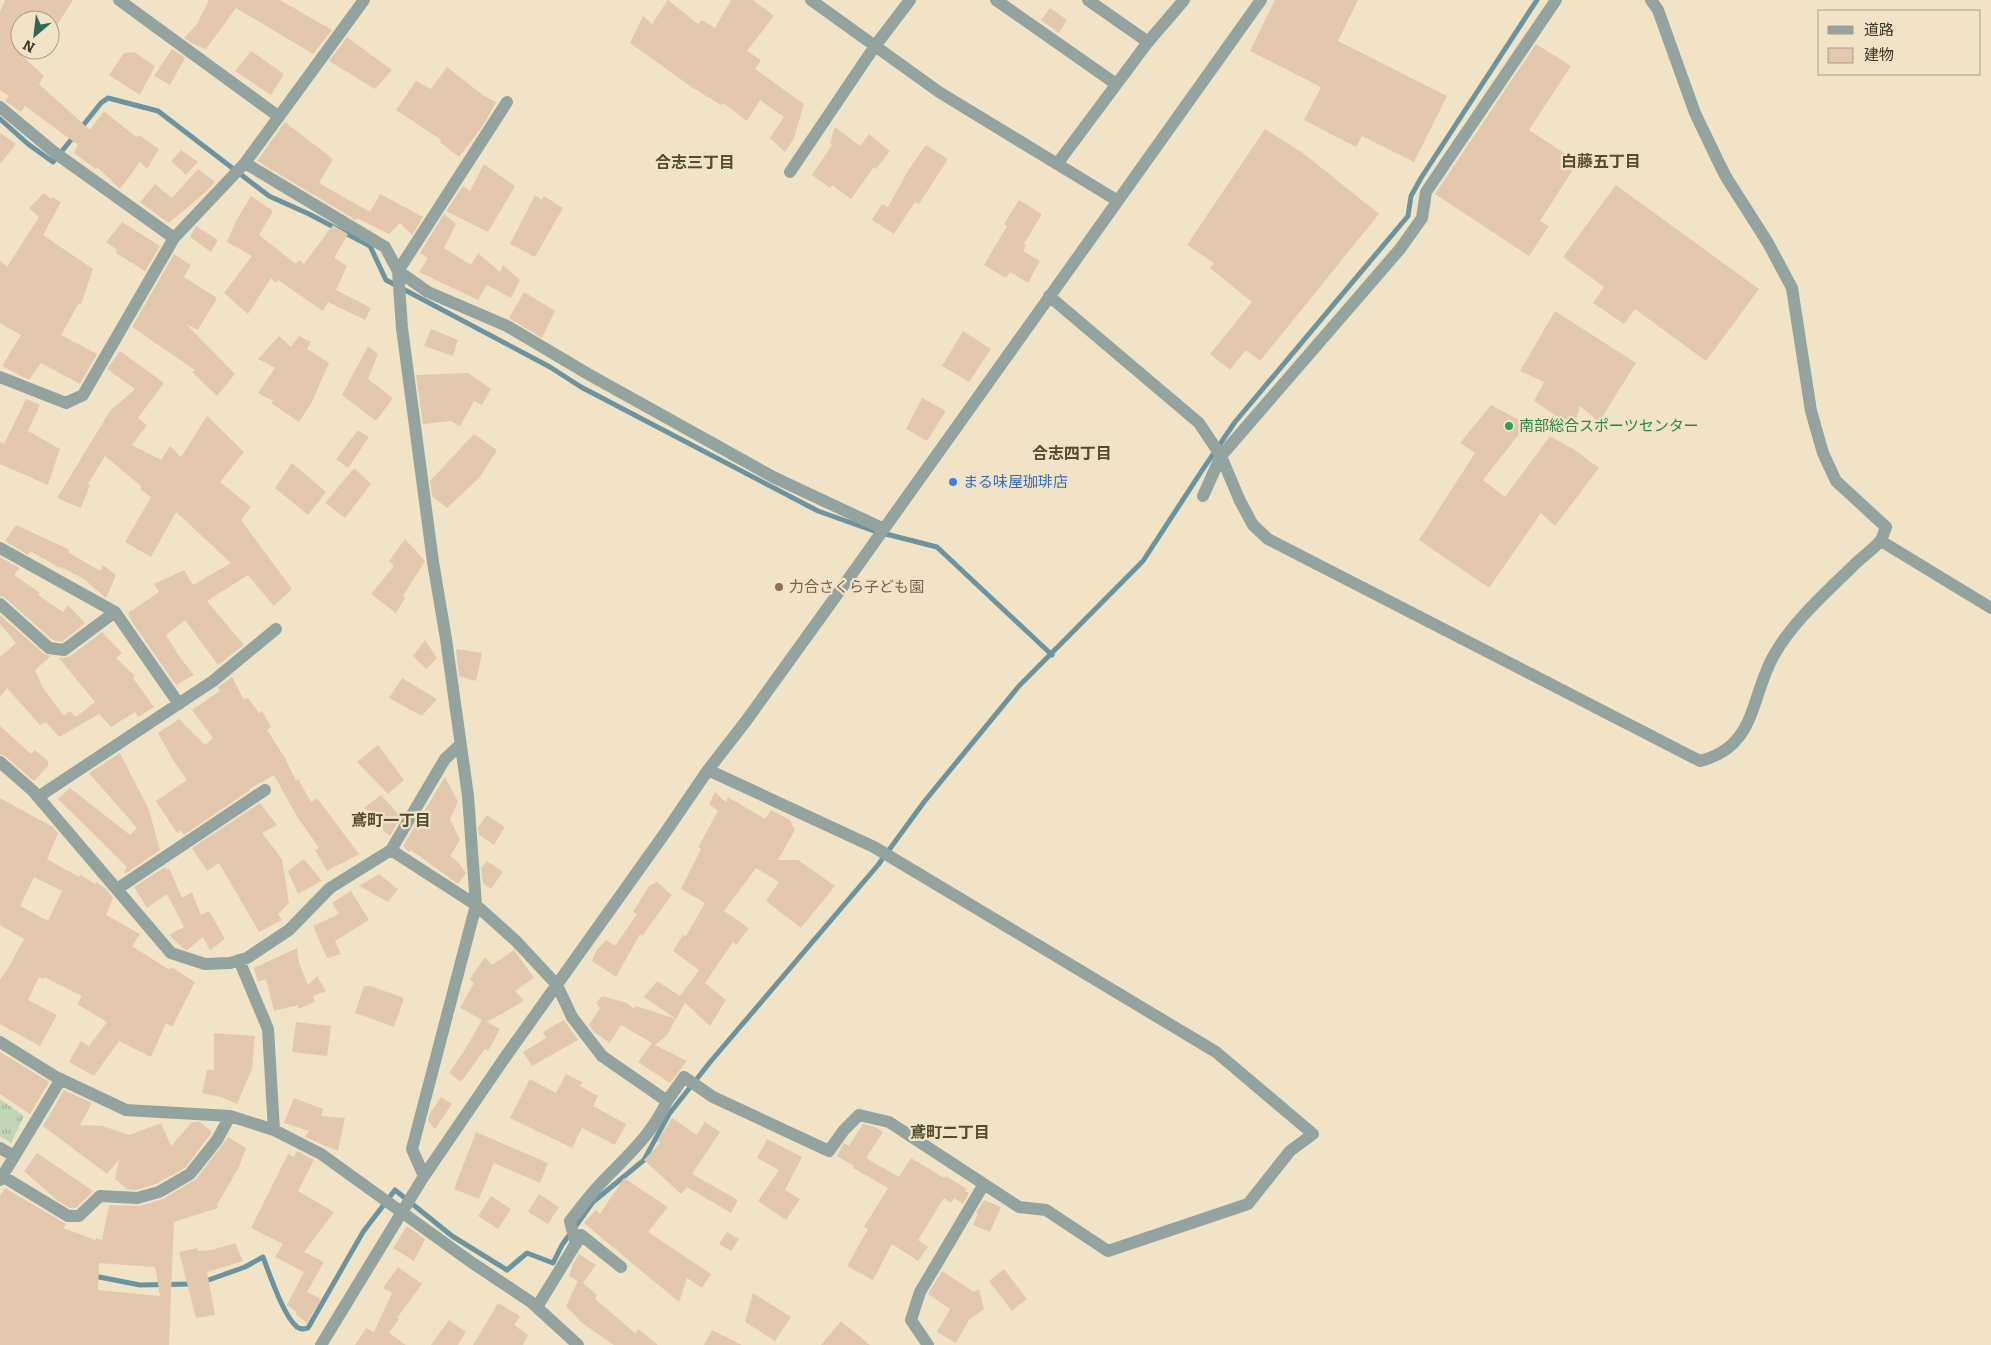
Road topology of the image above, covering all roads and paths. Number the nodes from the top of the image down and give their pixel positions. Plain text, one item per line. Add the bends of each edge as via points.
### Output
1 (119, 0) edge
2 (364, 0) edge
3 (811, 0) edge
4 (910, 0) edge
5 (996, 0) edge
6 (1088, 0) edge
7 (1184, 0) edge
8 (1556, 0) edge
9 (1651, 0) edge
10 (1258, 1) edge
11 (1148, 42) junction
12 (875, 46) junction
13 (1116, 84) junction
14 (507, 102) dead end
15 (0, 107) edge
16 (278, 116) junction
17 (245, 163) junction
18 (1057, 164) junction
19 (790, 172) dead end
20 (1118, 201) junction
21 (174, 238) junction
22 (398, 271) junction
23 (1049, 296) junction
24 (0, 377) edge
25 (1222, 456) junction
26 (1203, 496) dead end
27 (884, 529) junction
28 (1881, 541) junction
29 (0, 548) edge
30 (0, 604) edge
31 (1991, 608) edge
32 (115, 612) junction
33 (276, 629) dead end
34 (179, 704) junction
35 (460, 745) junction
36 (0, 762) edge
37 (708, 770) junction
38 (265, 790) dead end
39 (38, 797) junction
40 (392, 850) junction
41 (117, 889) junction
42 (476, 905) junction
43 (238, 960) junction
44 (556, 985) junction
45 (0, 1042) edge
46 (61, 1079) junction
47 (667, 1101) junction
48 (230, 1116) junction
49 (274, 1130) junction
50 (0, 1148) edge
51 (14, 1156) junction
52 (424, 1176) junction
53 (1, 1178) edge
54 (984, 1184) junction
55 (402, 1212) junction
56 (576, 1244) junction
57 (621, 1267) dead end
58 (537, 1307) junction
59 (321, 1345) edge
60 (578, 1345) edge
61 (928, 1345) edge

1 - 16 street
2 - 16 street
3 - 12 street
4 - 12 street
5 - 13 street
6 - 11 street
7 - 11 street
8 - 25 street via 1426,192 1422,218 1400,249
9 - 28 street via 1658,10 1695,113 1726,177 1768,242 1792,288 1812,411 1823,453 1836,481 1886,527
10 - 20 street
11 - 13 street
12 - 18 street via 939,92
12 - 19 street
13 - 18 street
14 - 22 street
15 - 21 street via 54,152
16 - 17 street
17 - 21 street
17 - 22 street via 385,247
18 - 20 street
20 - 23 street
21 - 24 street via 82,395 66,403
22 - 27 street via 428,292 507,326 773,477
22 - 35 street via 402,328
23 - 25 street via 1198,423
23 - 27 street
25 - 26 street
25 - 28 street via 1240,501 1254,525 1268,539 1700,761 1716,757 1732,746 1748,723 1773,655 1795,624
27 - 37 street
28 - 31 street
29 - 32 street
30 - 32 street via 49,648 64,650
32 - 34 street
33 - 34 street via 213,681
34 - 39 street
35 - 40 street via 445,759
35 - 42 street via 468,796
36 - 39 street
37 - 44 street
37 - 54 street via 874,847 1216,1052 1313,1134 1290,1152 1248,1204 1108,1251 1046,1210 1019,1207
38 - 41 street
39 - 41 street
40 - 42 street
40 - 43 street via 330,888 289,930 247,958
41 - 43 street via 171,953 205,964 230,964
42 - 44 street via 516,941
42 - 52 street via 412,1149
43 - 49 street via 268,1029
44 - 47 street via 572,1017 602,1056
44 - 52 street
45 - 46 street
46 - 48 street via 126,1110
46 - 51 street
47 - 54 street via 684,1077 713,1097 829,1151 859,1115 889,1122
47 - 56 street via 636,1149 570,1221
48 - 49 street
48 - 53 street via 217,1140 190,1174 159,1192 136,1198 100,1196 79,1216 68,1216
49 - 55 street via 321,1154
50 - 51 street
51 - 53 street
52 - 55 street
54 - 61 street via 920,1292 911,1320
55 - 58 street
55 - 59 street
56 - 57 street via 581,1235
56 - 58 street
58 - 60 street

